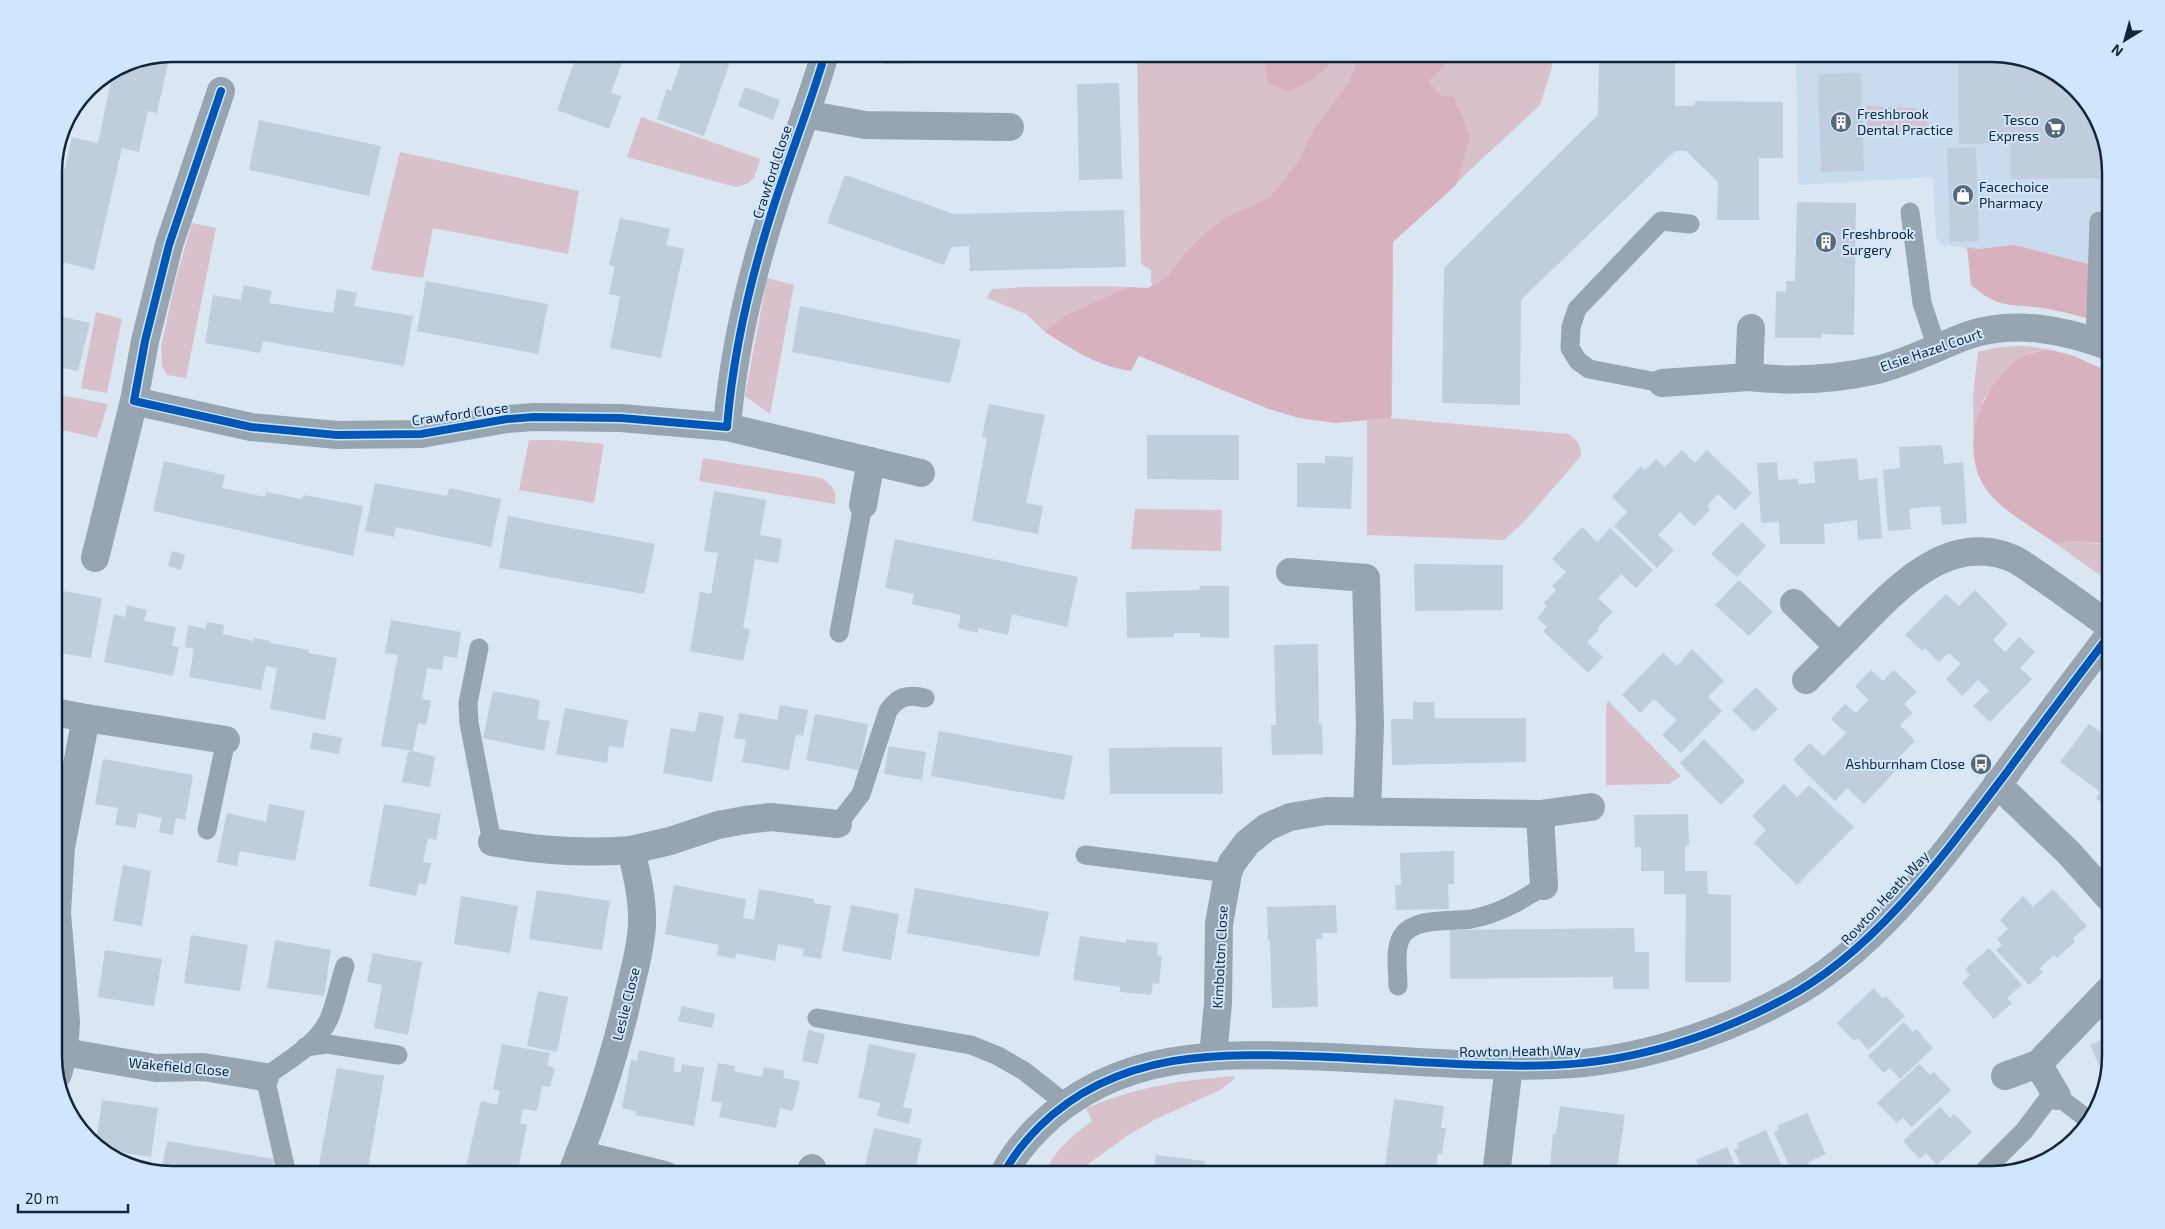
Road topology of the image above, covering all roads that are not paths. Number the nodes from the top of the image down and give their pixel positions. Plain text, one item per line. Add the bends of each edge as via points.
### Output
1 (822, 62) edge
2 (221, 91) dead end
3 (805, 114) junction
4 (1010, 127) dead end
5 (1910, 212) dead end
6 (2099, 220) dead end
7 (1690, 224) dead end
8 (2102, 313) edge
9 (1751, 328) dead end
10 (2102, 344) edge
11 (1937, 348) junction
12 (1749, 377) junction
13 (1662, 383) joint
14 (134, 401) junction
15 (727, 427) junction
16 (871, 461) junction
17 (921, 473) dead end
18 (863, 506) joint
19 (96, 558) dead end
20 (1290, 572) dead end
21 (1794, 602) dead end
22 (2102, 621) edge
23 (839, 633) dead end
24 (2102, 645) edge
25 (1839, 647) junction
26 (479, 648) dead end
27 (1806, 680) dead end
28 (925, 698) dead end
29 (63, 714) edge
30 (86, 718) junction
31 (226, 740) joint
32 (1997, 784) junction
33 (1591, 807) dead end
34 (1367, 811) junction
35 (1540, 814) junction
36 (838, 824) joint
37 (207, 830) dead end
38 (63, 837) edge
39 (492, 842) joint
40 (631, 850) junction
41 (1085, 855) dead end
42 (1228, 873) junction
43 (1544, 886) joint
44 (2102, 890) edge
45 (344, 966) dead end
46 (1398, 986) dead end
47 (63, 995) edge
48 (2102, 997) edge
49 (817, 1018) dead end
50 (63, 1047) edge
51 (305, 1047) junction
52 (398, 1055) dead end
53 (1213, 1055) junction
54 (63, 1063) edge
55 (2038, 1064) junction
56 (1509, 1065) junction
57 (2005, 1076) dead end
58 (265, 1077) junction
59 (2056, 1093) junction
60 (1066, 1104) junction
61 (2084, 1116) edge
62 (575, 1165) edge
63 (286, 1166) edge
64 (1009, 1166) edge
65 (1497, 1166) edge
66 (1989, 1166) edge

1 - 3 street, Crawford Close
2 - 14 street via 169,245
3 - 4 street, Crawford Close via 865,125
3 - 15 street, Crawford Close via 772,209 750,288 731,379
5 - 11 lane via 1922,303
6 - 8 lane
7 - 13 lane via 1661,221 1577,309 1570,327 1570,348 1578,361 1589,369
9 - 12 street
10 - 11 street, Elsie Hazel Court via 2069,333 2012,327 1984,331
11 - 12 street, Elsie Hazel Court via 1878,370 1831,379 1788,381
12 - 13 street, Elsie Hazel Court
14 - 15 street, Crawford Close via 251,427 337,435 421,434 534,417 621,418
14 - 19 street
15 - 16 street, Crawford Close
16 - 17 street, Crawford Close
16 - 18 street
18 - 23 lane
20 - 34 street via 1366,578 1370,726
21 - 25 street
22 - 25 street via 2016,560 1991,552 1966,554 1932,563 1912,576
24 - 32 street, Rowton Heath Way
25 - 27 street
26 - 39 lane via 468,703 469,723
28 - 36 lane via 907,695 893,703 861,794
29 - 30 street
30 - 31 street
30 - 38 street, Wakefield Close
31 - 37 lane
32 - 44 street via 2068,852
32 - 56 street, Rowton Heath Way via 1946,851 1876,930 1834,967 1786,999 1711,1032 1650,1050 1595,1061
33 - 35 street, Kimbolton Close
34 - 35 street, Kimbolton Close
34 - 42 street, Kimbolton Close via 1290,817 1266,827 1248,843
35 - 43 street
36 - 40 street via 771,817 745,820
39 - 40 street via 534,850
40 - 62 street, Leslie Close via 640,892 642,926 636,964 607,1078
41 - 42 lane
42 - 53 street, Kimbolton Close via 1219,924 1218,1004
43 - 46 lane via 1509,908 1492,914 1421,924 1408,930 1398,948
45 - 51 lane via 329,1019
47 - 50 street, Wakefield Close via 66,1022
48 - 55 street
49 - 60 lane via 972,1046 1024,1070
51 - 52 lane via 327,1044
51 - 58 lane
53 - 56 street, Rowton Heath Way
53 - 60 street, Rowton Heath Way via 1183,1058 1120,1074 1089,1088
54 - 58 street, Wakefield Close via 204,1067
55 - 57 street
55 - 59 street
56 - 65 street
58 - 63 lane
59 - 61 lane
59 - 66 lane
60 - 64 street, Rowton Heath Way via 1024,1144

